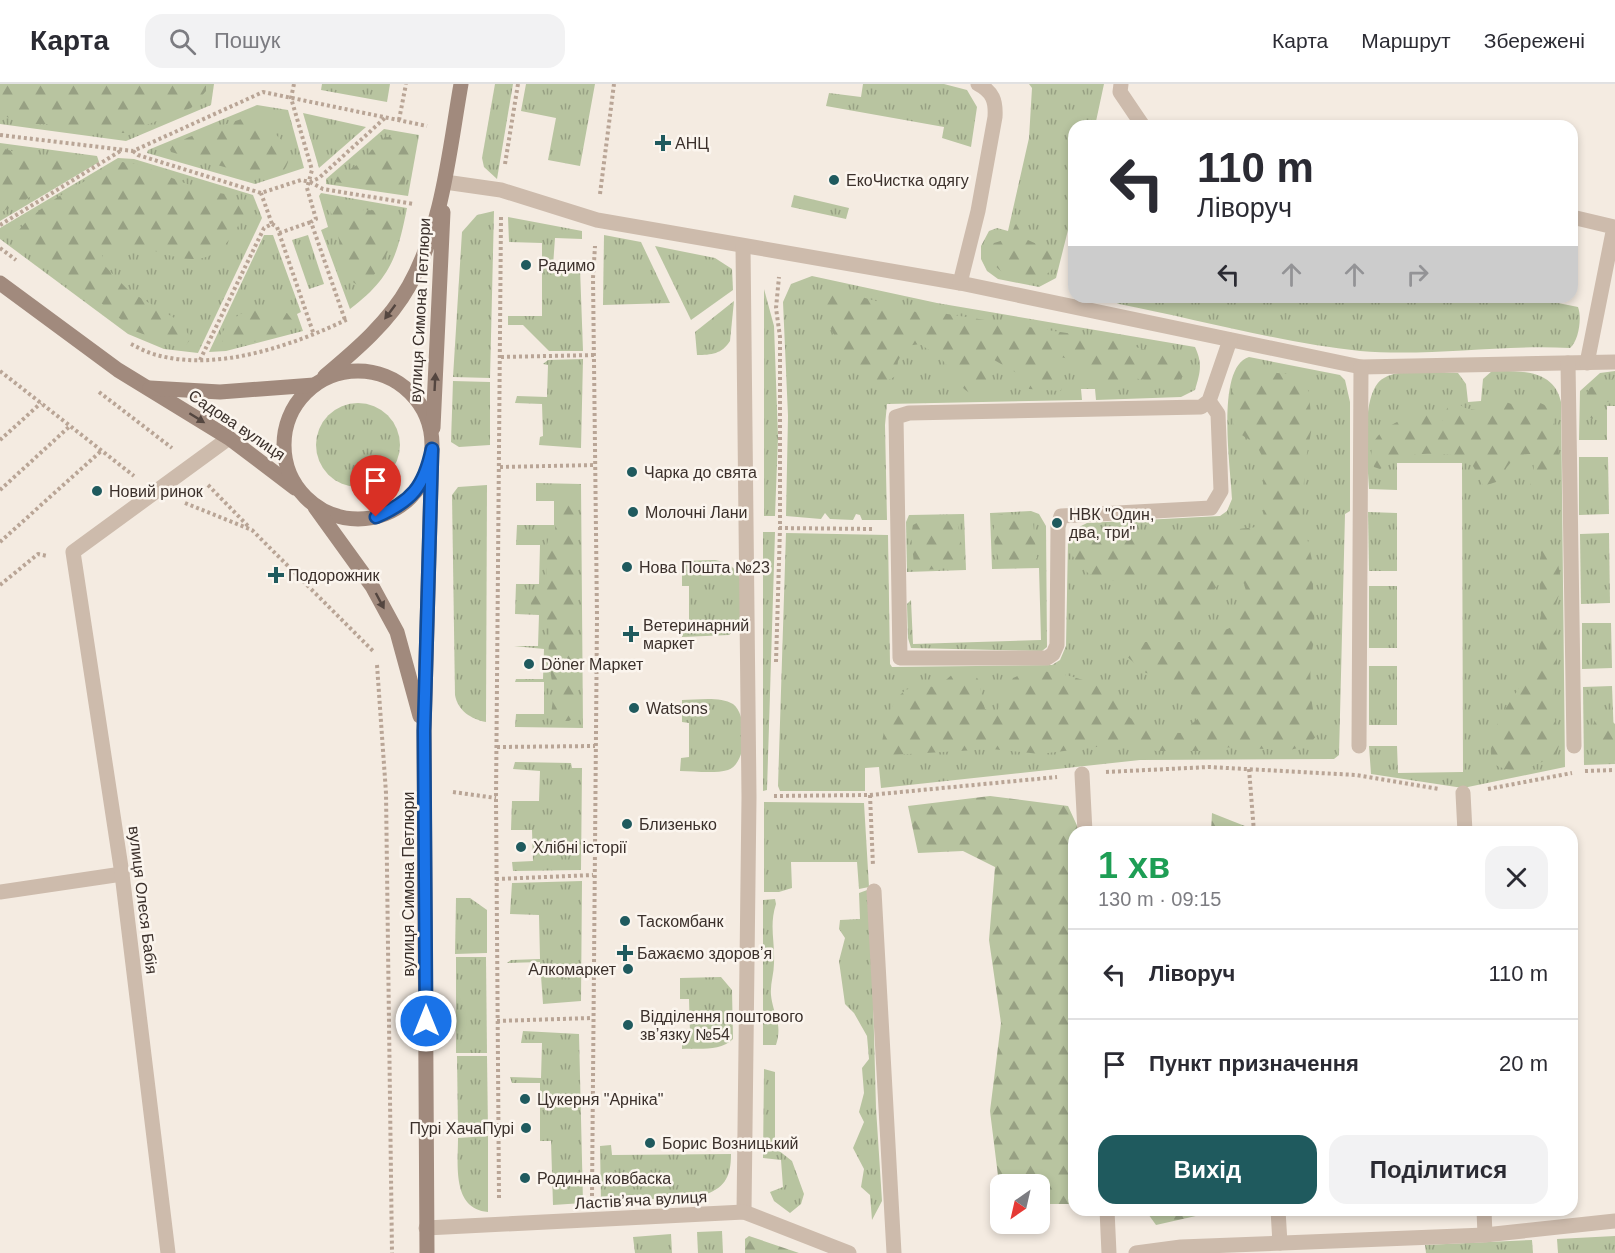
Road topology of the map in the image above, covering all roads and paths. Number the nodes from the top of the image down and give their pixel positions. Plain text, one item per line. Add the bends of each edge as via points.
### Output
1 (294, 84) edge
2 (406, 84) edge
3 (461, 84) edge
4 (518, 84) edge
5 (614, 84) edge
6 (978, 84) edge
7 (1121, 84) edge
8 (291, 98) junction
9 (387, 117) junction
10 (399, 120) junction
11 (1139, 120) edge
12 (0, 135) edge
13 (426, 136) dead end
14 (123, 150) junction
15 (133, 151) junction
16 (310, 182) junction
17 (445, 182) junction
18 (501, 190) junction
19 (261, 194) junction
20 (416, 198) dead end
21 (414, 204) junction
22 (412, 216) dead end
23 (1578, 218) edge
24 (597, 220) junction
25 (311, 222) junction
26 (272, 224) junction
27 (0, 225) edge
28 (279, 233) junction
29 (743, 246) junction
30 (0, 248) edge
31 (780, 253) junction
32 (25, 266) dead end
33 (0, 283) edge
34 (960, 283) junction
35 (354, 316) dead end
36 (345, 320) junction
37 (314, 334) junction
38 (121, 337) dead end
39 (1230, 340) junction
40 (595, 355) junction
41 (501, 357) junction
42 (200, 360) junction
43 (1615, 362) edge
44 (1568, 363) junction
45 (1587, 363) junction
46 (1361, 367) junction
47 (2, 373) edge
48 (0, 378) edge
49 (315, 384) junction
50 (90, 385) dead end
51 (147, 387) junction
52 (1209, 401) junction
53 (41, 403) junction
54 (70, 426) junction
55 (229, 438) junction
56 (0, 440) edge
57 (432, 444) junction
58 (100, 451) junction
59 (596, 465) junction
60 (190, 466) junction
61 (500, 467) junction
62 (0, 490) edge
63 (155, 491) junction
64 (307, 499) junction
65 (794, 527) dead end
66 (252, 530) junction
67 (898, 530) junction
68 (0, 542) edge
69 (73, 552) junction
70 (0, 585) edge
71 (776, 668) dead end
72 (424, 731) junction
73 (595, 746) junction
74 (1359, 746) dead end
75 (1574, 746) dead end
76 (497, 747) junction
77 (1249, 769) dead end
78 (1615, 770) edge
79 (1082, 774) dead end
80 (773, 785) dead end
81 (453, 792) dead end
82 (1463, 793) joint
83 (870, 795) dead end
84 (772, 796) dead end
85 (496, 798) junction
86 (1085, 826) edge
87 (1254, 826) edge
88 (1465, 826) edge
89 (122, 874) junction
90 (593, 875) junction
91 (496, 879) junction
92 (874, 891) joint
93 (0, 892) edge
94 (591, 1018) junction
95 (497, 1021) junction
96 (744, 1212) junction
97 (1107, 1216) edge
98 (1278, 1216) edge
99 (1484, 1216) edge
100 (588, 1221) junction
101 (1615, 1221) edge
102 (499, 1226) junction
103 (426, 1228) junction
104 (1485, 1235) junction
105 (1280, 1243) junction
106 (168, 1253) edge
107 (392, 1253) edge
108 (427, 1253) edge
109 (849, 1253) edge
110 (894, 1253) edge
111 (1109, 1253) edge
112 (1136, 1253) edge

1 - 8 path
2 - 10 path
3 - 17 street, вулиця Симона Петлюри
4 - 18 path
5 - 24 path
6 - 34 street via 992,93 995,117
7 - 11 street via 1120,92
8 - 9 path
8 - 15 path via 263,92
8 - 16 path via 312,170
9 - 10 path
9 - 16 path
10 - 13 path via 427,126
12 - 14 path
14 - 15 path
14 - 27 path
15 - 19 path
16 - 19 path via 302,180
16 - 21 path via 323,189
16 - 25 path via 316,219
17 - 18 street
17 -> 49 street, вулиця Симона Петлюри via 422,259 408,288 366,339
57 -> 17 street, вулиця Симона Петлюри
18 - 24 street
18 - 41 path
19 - 26 path
20 - 21 path
21 - 22 path
23 - 45 street via 1614,227
24 - 29 street
24 - 40 path via 593,278
25 - 28 path
25 - 36 path
26 - 28 path
26 - 42 path via 264,228
28 - 37 path
29 - 31 street
29 - 96 street via 749,785
30 - 32 path
31 - 34 street
31 - 71 path via 776,308 780,337
33 - 51 street, Садова вулиця
34 - 39 street
35 - 36 path
36 - 37 path
37 - 42 path via 222,360
38 - 42 path via 157,355
39 - 46 street
39 - 52 street
40 - 41 path
40 - 59 path
41 - 61 path
43 - 45 street
44 - 45 street
44 - 46 street
44 - 75 street
46 - 74 street
47 - 48 path
47 - 53 path
49 - 51 street, Садова вулиця via 220,392
49 - 57 street via 337,374 359,371 400,384 416,399 427,419
49 - 64 street via 298,401 288,420 284,442 292,480
50 - 60 path
51 -> 55 street, Садова вулиця
52 - 67 street via 1201,407 909,413 896,417
52 - 67 street via 1218,414 1221,491 1210,507 1061,516 1057,645 1047,658 900,658
53 - 54 path
53 - 56 path
54 - 58 path
54 - 62 path
55 - 60 street
55 - 64 street, Садова вулиця
57 - 64 street via 427,472 416,492 398,508 376,517 353,519 331,514
57 - 72 street, вулиця Симона Петлюри
58 - 63 path
58 - 68 path
59 - 61 path
59 - 73 path
60 - 63 street
60 - 66 path
61 - 76 path
63 - 66 path
63 - 69 street
64 -> 72 street, вулиця Симона Петлюри via 343,543 397,632
65 - 67 path
66 - 107 path via 376,654 386,793
69 - 70 path via 52,558 38,554
69 - 89 street, вулиця Олеся Бабія
72 - 103 street, вулиця Симона Петлюри
73 - 76 path
73 - 90 path
76 - 85 path
77 - 87 path
78 - 82 path via 1582,771
79 - 86 street
80 - 84 path
81 - 85 path
82 - 88 street
83 - 92 path
85 - 91 path
89 - 93 street
89 - 106 street, вулиця Олеся Бабія
90 - 91 path
90 - 94 path
91 - 95 path
92 - 110 street
94 - 95 path
94 - 100 path via 592,1201
95 - 102 path
96 - 100 street, Ластівʼяча вулиця
96 - 109 street, Ластівʼяча вулиця
97 - 111 street
98 - 105 street
99 - 104 street
100 - 102 street, Ластівʼяча вулиця
101 - 104 street
102 - 103 street, Ластівʼяча вулиця
103 - 108 street, вулиця Симона Петлюри
104 - 105 street
105 - 112 street

